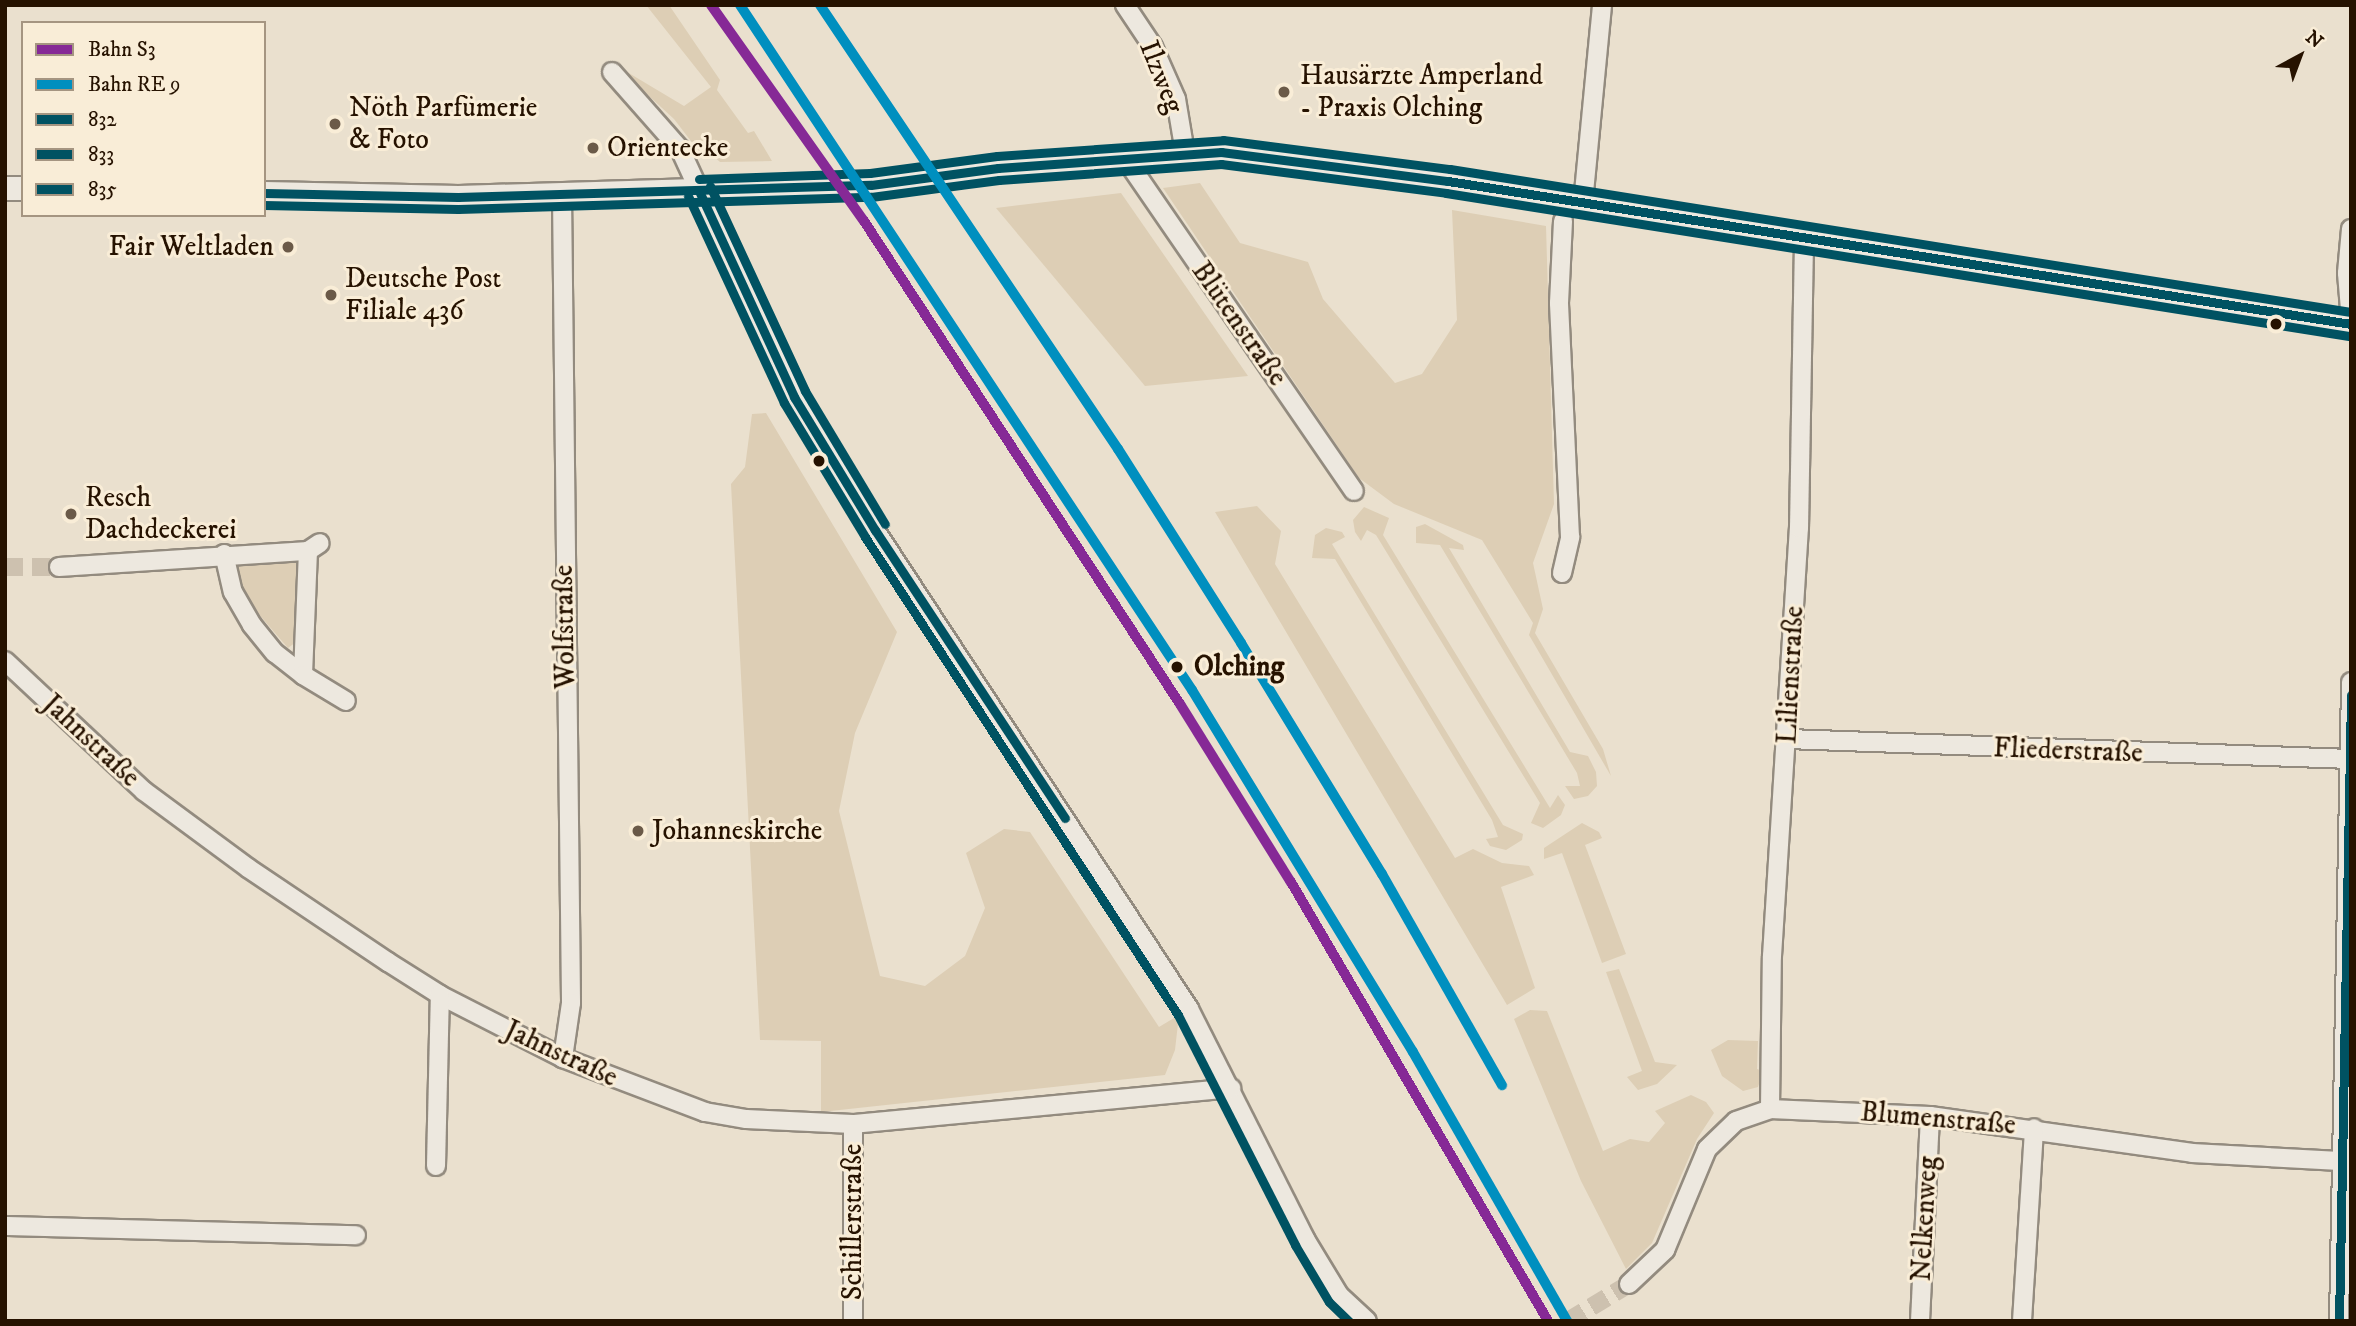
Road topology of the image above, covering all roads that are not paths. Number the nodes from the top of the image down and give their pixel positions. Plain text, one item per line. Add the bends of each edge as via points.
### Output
1 (1125, 5) edge
2 (1602, 5) edge
3 (612, 72) dead end
4 (1185, 152) junction
5 (1125, 158) junction
6 (699, 191) junction
7 (266, 193) edge
8 (562, 195) junction
9 (1583, 203) junction
10 (1563, 221) dead end
11 (2351, 229) edge
12 (1804, 240) junction
13 (2351, 323) edge
14 (1354, 491) dead end
15 (223, 554) junction
16 (59, 567) tunnel mouth
17 (1562, 573) dead end
18 (5, 660) edge
19 (303, 675) junction
20 (2351, 682) edge
21 (345, 701) dead end
22 (1787, 739) junction
23 (2350, 760) edge
24 (440, 995) junction
25 (563, 1058) junction
26 (1231, 1088) junction
27 (1770, 1109) junction
28 (1930, 1116) junction
29 (853, 1124) junction
30 (2034, 1128) junction
31 (2340, 1161) junction
32 (436, 1166) dead end
33 (2345, 1220) edge
34 (5, 1226) edge
35 (356, 1235) dead end
36 (1629, 1284) tunnel mouth
37 (853, 1321) edge
38 (1367, 1321) edge
39 (1920, 1321) edge
40 (2022, 1321) edge
41 (2339, 1321) edge

1 - 4 street, Ilzweg via 1153,47 1175,99
2 - 9 street
3 - 6 street via 680,149
4 - 5 street
4 - 9 street via 1274,157
5 - 6 street via 871,185
5 - 14 street, Blütenstraße
6 - 8 street
6 - 26 street via 794,397 875,530 1189,1009
7 - 8 street
8 - 25 street, Wolfstraße via 570,990
9 - 12 street
10 - 17 street via 1559,303 1570,537
11 - 13 street via 2347,274
12 - 13 street
12 - 22 street, Lilienstraße via 1799,528
15 - 16 street
15 - 19 street via 233,592 253,625 275,653
15 - 19 street via 314,547
18 - 24 street, Jahnstraße via 145,791 248,869
19 - 21 street
20 - 23 street
22 - 23 street, Fliederstraße
22 - 27 street, Lilienstraße via 1772,956
23 - 31 street
24 - 25 street, Jahnstraße
24 - 32 street
25 - 29 street, Jahnstraße via 705,1112 746,1119
26 - 29 street, Jahnstraße
26 - 38 street via 1305,1239 1339,1295
27 - 28 street, Blumenstraße
27 - 36 street, Blumenstraße via 1736,1121 1707,1149 1665,1250
28 - 30 street, Blumenstraße
28 - 39 street, Nelkenweg
29 - 37 street, Schillerstraße
30 - 31 street, Blumenstraße via 2192,1153
30 - 40 street
31 - 33 street
33 - 41 street
34 - 35 street

